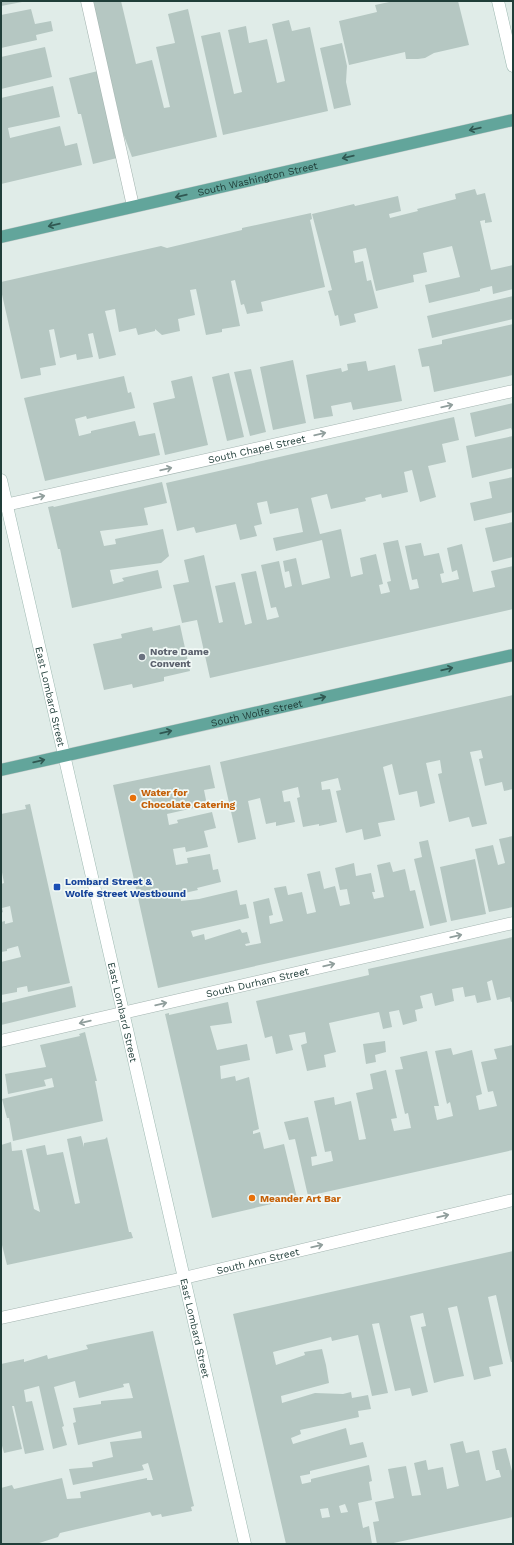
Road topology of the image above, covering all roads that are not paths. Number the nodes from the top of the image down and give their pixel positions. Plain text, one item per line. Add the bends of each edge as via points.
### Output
1 (87, 1) edge
2 (498, 1) edge
3 (513, 66) edge
4 (513, 120) edge
5 (133, 206) junction
6 (1, 236) edge
7 (513, 391) edge
8 (1, 480) edge
9 (4, 505) edge
10 (513, 655) edge
11 (64, 755) junction
12 (1, 770) edge
13 (513, 923) edge
14 (123, 1013) junction
15 (1, 1041) edge
16 (513, 1200) edge
17 (184, 1278) junction
18 (1, 1318) edge
19 (245, 1544) edge

1 - 5 main road
2 - 3 main road
4 -> 5 main road, South Washington Street
5 -> 6 main road, South Washington Street
9 -> 7 main road, South Chapel Street
8 - 9 main road, East Lombard Street
9 - 11 main road, East Lombard Street
11 -> 10 main road, South Wolfe Street
12 -> 11 main road, South Wolfe Street
11 - 14 main road, East Lombard Street
14 -> 13 main road, South Durham Street
14 -> 15 main road, South Durham Street
14 - 17 main road, East Lombard Street
17 -> 16 main road, South Ann Street
17 - 18 main road, South Ann Street
17 - 19 main road, East Lombard Street

